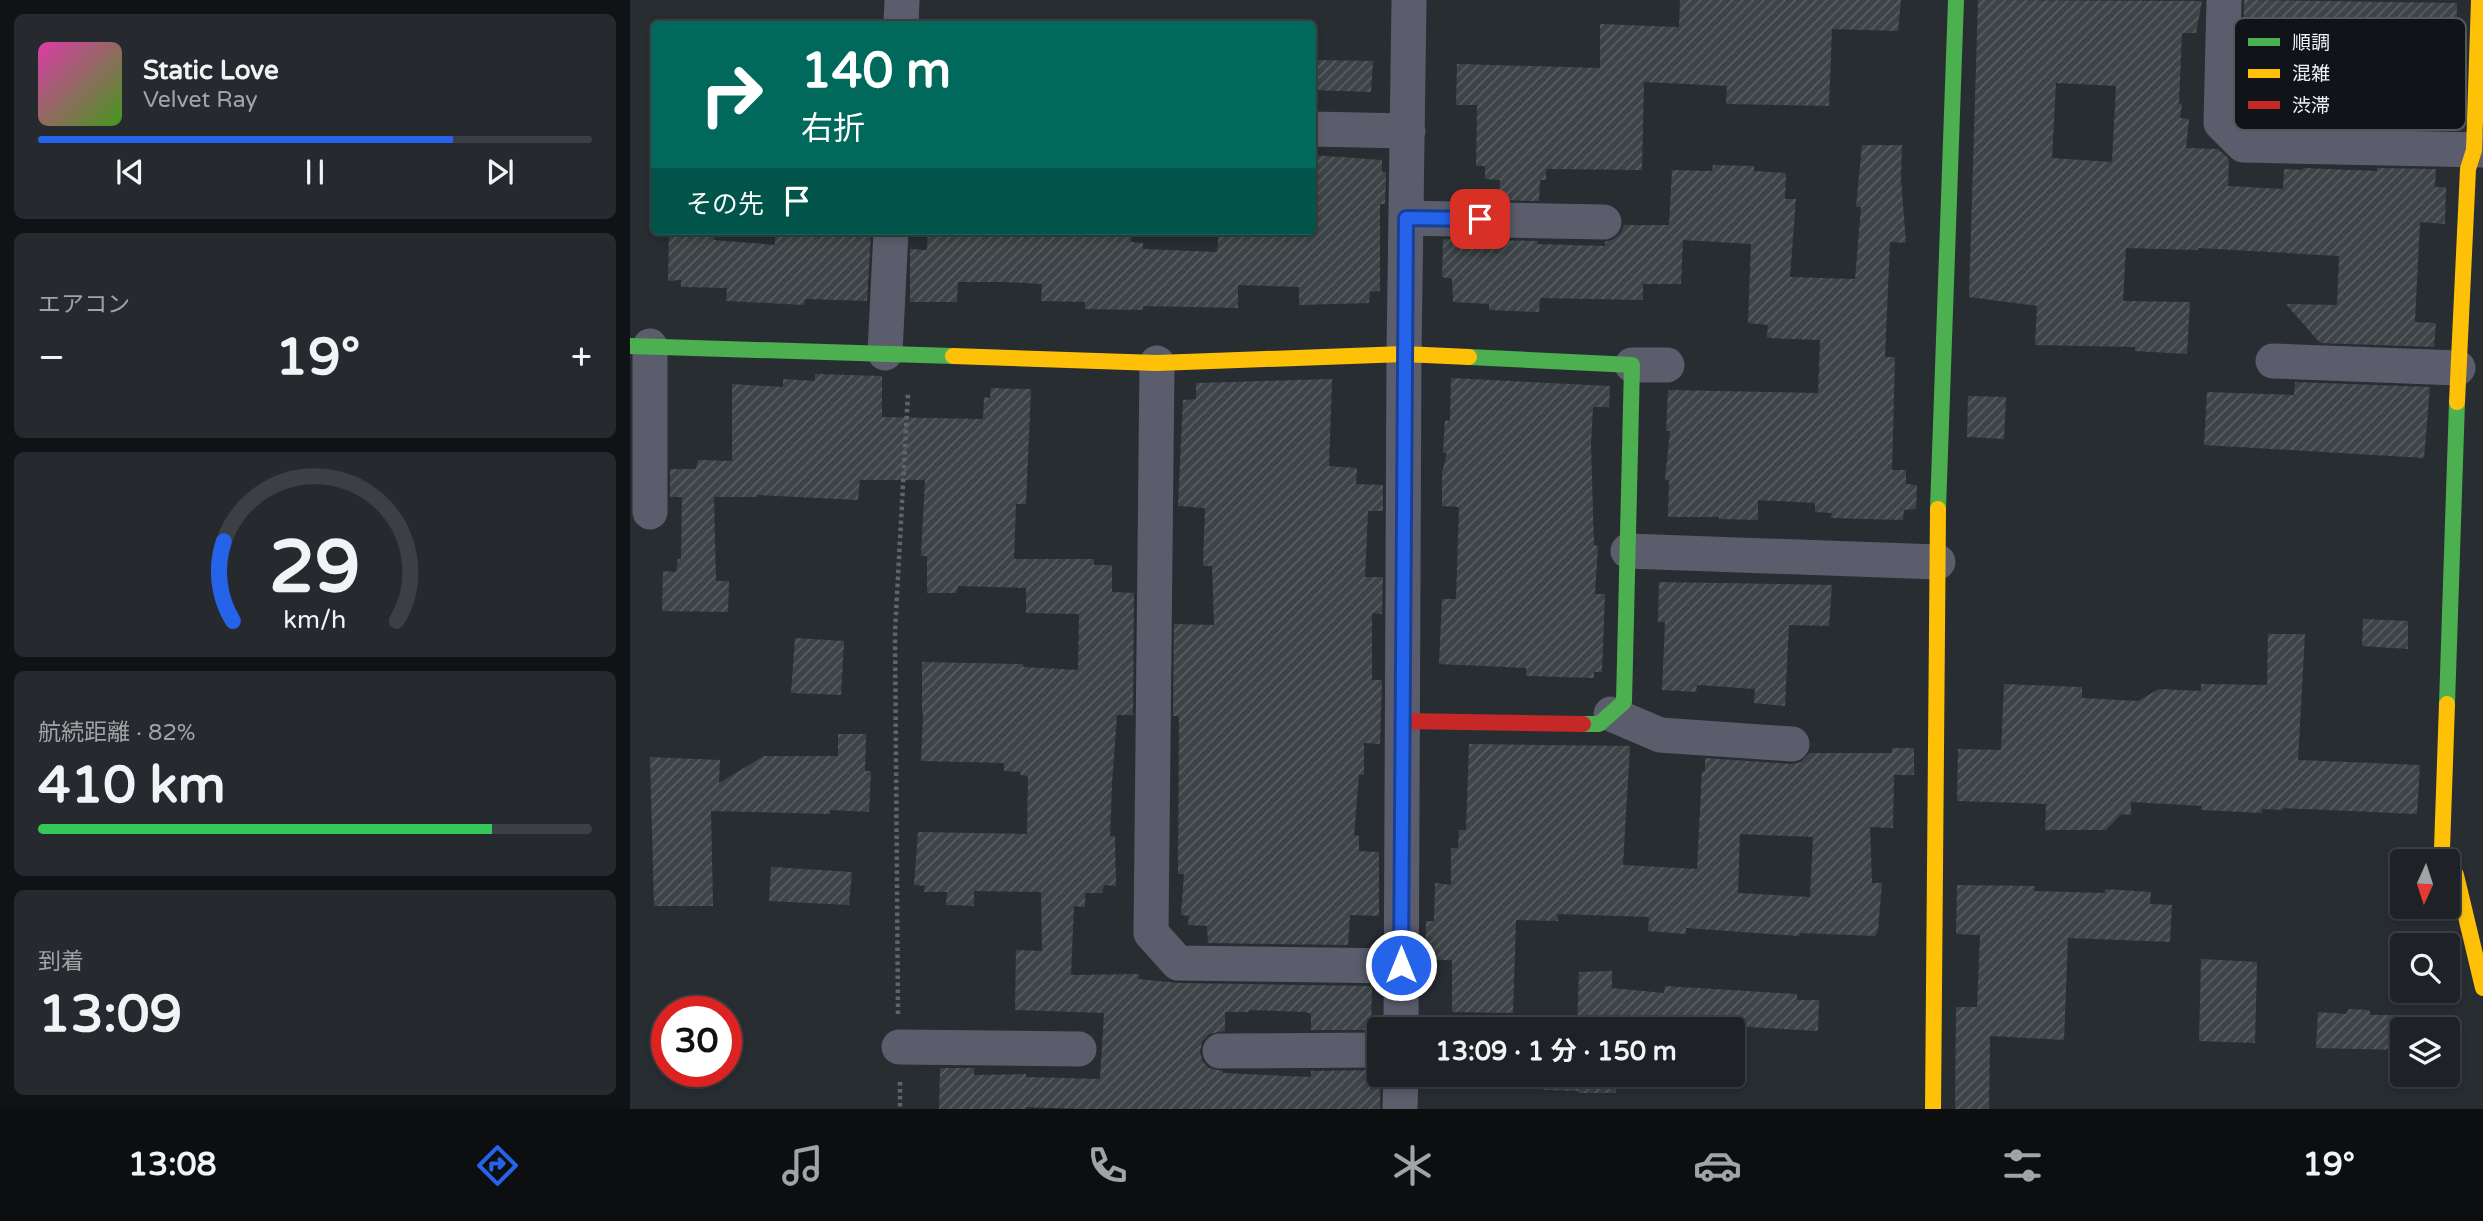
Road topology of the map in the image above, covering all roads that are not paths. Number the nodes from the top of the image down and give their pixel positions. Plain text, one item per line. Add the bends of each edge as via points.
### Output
1 (902, 0) edge
2 (1409, 0) edge
3 (1956, 0) edge
4 (2224, 0) edge
5 (2459, 0) edge
6 (2480, 1) edge
7 (901, 21) edge
8 (1316, 129) edge
9 (1408, 131) junction
10 (2479, 150) edge
11 (1406, 218) junction
12 (1604, 222) dead end
13 (891, 235) edge
14 (640, 346) edge
15 (897, 354) junction
16 (1404, 354) junction
17 (2273, 361) dead end
18 (1157, 363) junction
19 (2458, 368) junction
20 (650, 512) dead end
21 (1642, 552) junction
22 (1938, 562) junction
23 (1611, 714) junction
24 (1402, 721) junction
25 (1792, 744) dead end
26 (1401, 965) junction
27 (2483, 988) edge
28 (1401, 1017) edge
29 (899, 1047) road end
30 (1079, 1049) dead end
31 (1367, 1050) edge
32 (1220, 1051) dead end
33 (1401, 1087) edge
34 (1401, 1109) edge
35 (1933, 1109) edge

1 - 7 street
2 - 9 street
3 - 22 street
4 - 10 street via 2221,122 2243,145
5 - 6 street
6 - 10 street
8 - 9 street
9 - 11 street
10 - 19 street via 2468,169
11 - 12 street
11 - 16 street
13 - 15 street
14 - 15 street
14 - 20 street
15 - 18 street
16 - 18 street
16 - 21 street via 1649,365
16 - 24 street
17 - 19 street
18 - 26 street via 1151,933 1178,963
19 - 27 street via 2442,849 2456,875
21 - 22 street
21 - 23 street via 1624,702
22 - 35 street
23 - 24 street via 1599,724
23 - 25 street via 1660,735
24 - 26 street
26 - 28 street
29 - 30 street
31 - 32 street
33 - 34 street

